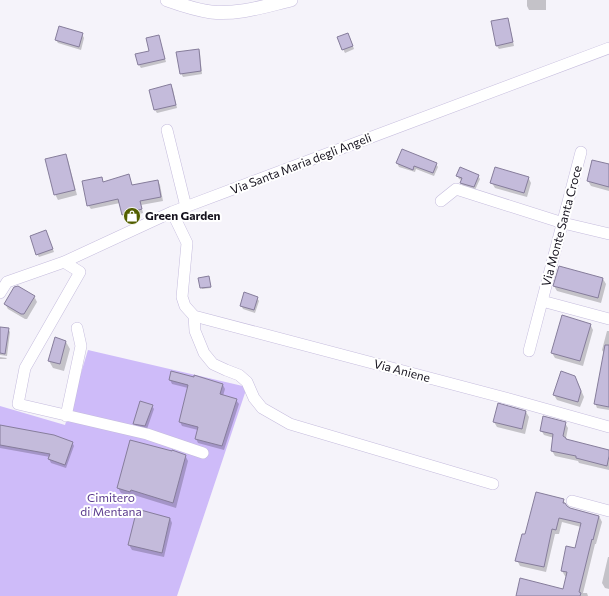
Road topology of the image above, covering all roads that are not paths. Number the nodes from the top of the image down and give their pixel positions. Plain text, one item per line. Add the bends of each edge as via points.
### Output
1 (167, 0) edge
2 (291, 0) edge
3 (609, 48) edge
4 (166, 130) dead end
5 (581, 152) dead end
6 (441, 201) dead end
7 (186, 207) junction
8 (172, 212) junction
9 (563, 223) junction
10 (609, 234) edge
11 (64, 262) junction
12 (0, 293) edge
13 (542, 301) junction
14 (194, 316) junction
15 (609, 319) edge
16 (77, 328) dead end
17 (529, 351) dead end
18 (66, 416) junction
19 (609, 427) edge
20 (203, 453) dead end
21 (493, 484) dead end
22 (572, 501) dead end
23 (609, 511) edge

1 - 2 street via 211,12 249,10
3 - 7 street, Via Santa Maria degli Angeli
4 - 7 street
5 - 9 street, Via Monte Santa Croce
6 - 9 street via 456,189
7 - 8 street, Via Santa Maria degli Angeli
8 - 11 street, Via Santa Maria degli Angeli
8 - 14 street via 187,243 182,297 185,306
9 - 10 street
9 - 13 street, Via Monte Santa Croce
11 - 12 street, Via Santa Maria degli Angeli via 6,282
11 - 18 street via 80,272 25,368 18,404
13 - 15 street, Via Monte Santa Croce
13 - 17 street, Via Monte Santa Croce
14 - 19 street, Via Aniene
14 - 21 street via 195,331 204,353 213,364 239,374 247,382 262,408 290,424
16 - 18 street via 81,346
18 - 20 street via 146,434
22 - 23 street

